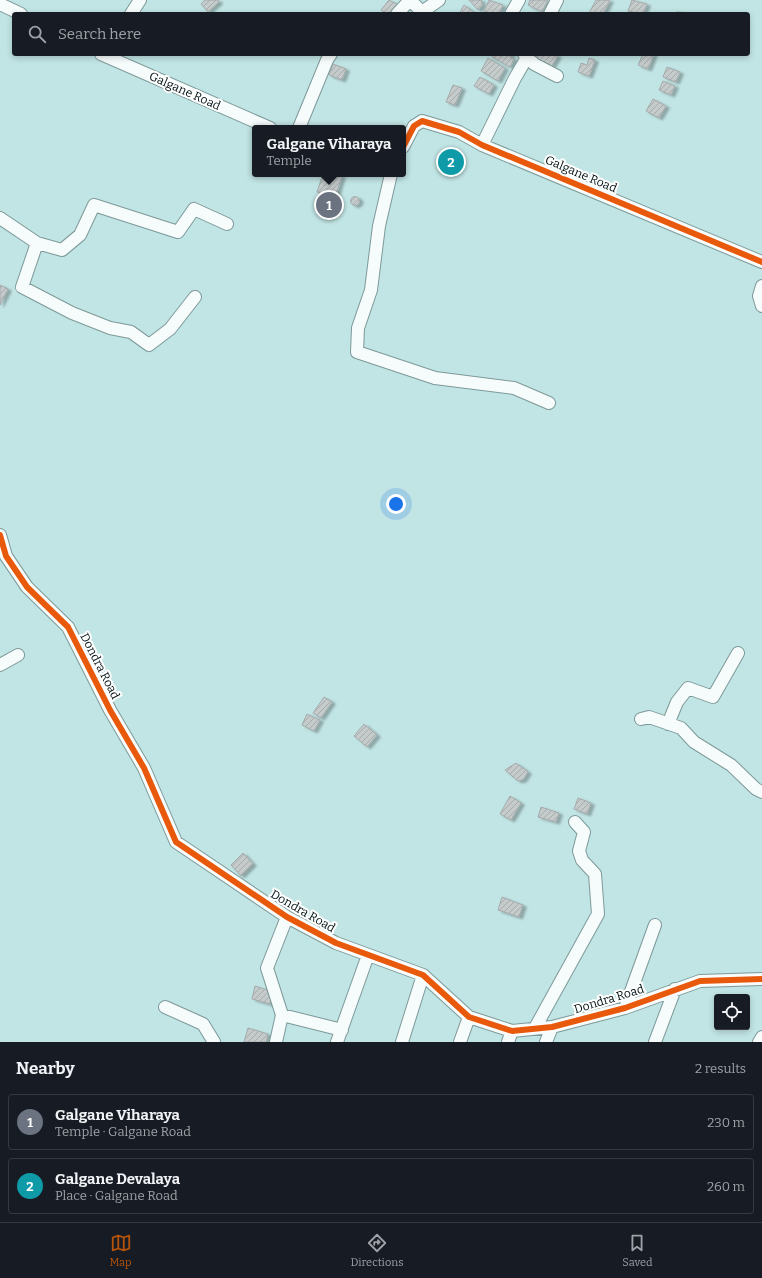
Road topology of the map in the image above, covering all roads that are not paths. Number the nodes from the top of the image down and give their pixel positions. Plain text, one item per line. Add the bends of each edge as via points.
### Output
1 (140, 0) edge
2 (439, 0) edge
3 (519, 0) edge
4 (557, 0) edge
5 (0, 4) edge
6 (17, 12) edge
7 (132, 12) edge
8 (399, 12) edge
9 (422, 12) edge
10 (422, 12) edge
11 (512, 12) edge
12 (551, 12) edge
13 (108, 56) edge
14 (330, 56) edge
15 (526, 56) edge
16 (528, 56) edge
17 (557, 76) dead end
18 (263, 125) edge
19 (300, 125) edge
20 (406, 141) edge
21 (482, 145) junction
22 (390, 177) edge
23 (0, 218) edge
24 (227, 224) dead end
25 (37, 243) junction
26 (762, 262) edge
27 (762, 286) edge
28 (195, 297) dead end
29 (762, 306) edge
30 (549, 404) dead end
31 (0, 535) edge
32 (738, 653) dead end
33 (18, 655) dead end
34 (0, 665) edge
35 (641, 719) dead end
36 (668, 724) junction
37 (762, 792) edge
38 (575, 822) dead end
39 (287, 917) junction
40 (655, 926) dead end
41 (368, 955) junction
42 (423, 975) junction
43 (762, 979) edge
44 (675, 989) junction
45 (165, 1007) dead end
46 (625, 1008) junction
47 (282, 1015) junction
48 (469, 1017) junction
49 (552, 1027) junction
50 (535, 1028) junction
51 (342, 1030) junction
52 (510, 1036) edge
53 (762, 1037) edge
54 (214, 1042) edge
55 (276, 1042) edge
56 (337, 1042) edge
57 (402, 1042) edge
58 (460, 1042) edge
59 (546, 1042) edge
60 (656, 1042) edge
61 (759, 1042) edge

1 - 7 street
2 - 10 street
3 - 11 street
4 - 12 street
5 - 6 street
8 - 9 street via 410,0
13 - 18 street, Galgane Road
14 - 19 street
15 - 21 street
16 - 17 street via 534,64
20 - 21 street, Galgane Road via 414,126 422,121 459,132
21 - 26 street, Galgane Road
22 - 30 street via 379,226 371,290 358,328 357,352 435,378 514,388
23 - 25 street
24 - 25 street via 194,209 178,232 94,205 80,235 62,250
25 - 28 street via 22,287 72,313 110,328 131,332 149,346 170,329
27 - 29 street via 759,296
31 - 39 street, Dondra Road via 6,556 27,587 68,627 110,710 144,768 176,842
32 - 36 street via 713,697 688,688 677,702
33 - 34 street
35 - 36 street via 649,717
36 - 37 street via 681,728 694,742 731,766
38 - 50 street via 584,832 580,851 582,860 594,874 598,914
39 - 41 street, Dondra Road
39 - 47 street via 267,968
40 - 46 street
41 - 42 street, Dondra Road
41 - 51 street
42 - 48 street, Dondra Road
42 - 57 street
43 - 44 street, Dondra Road via 700,981
44 - 46 street, Dondra Road
44 - 60 street
45 - 54 street via 203,1024
46 - 49 street, Dondra Road
47 - 51 street
47 - 55 street
48 - 52 street, Dondra Road
48 - 58 street
49 - 50 street, Dondra Road
49 - 59 street
50 - 52 street, Dondra Road
51 - 56 street
53 - 61 street

